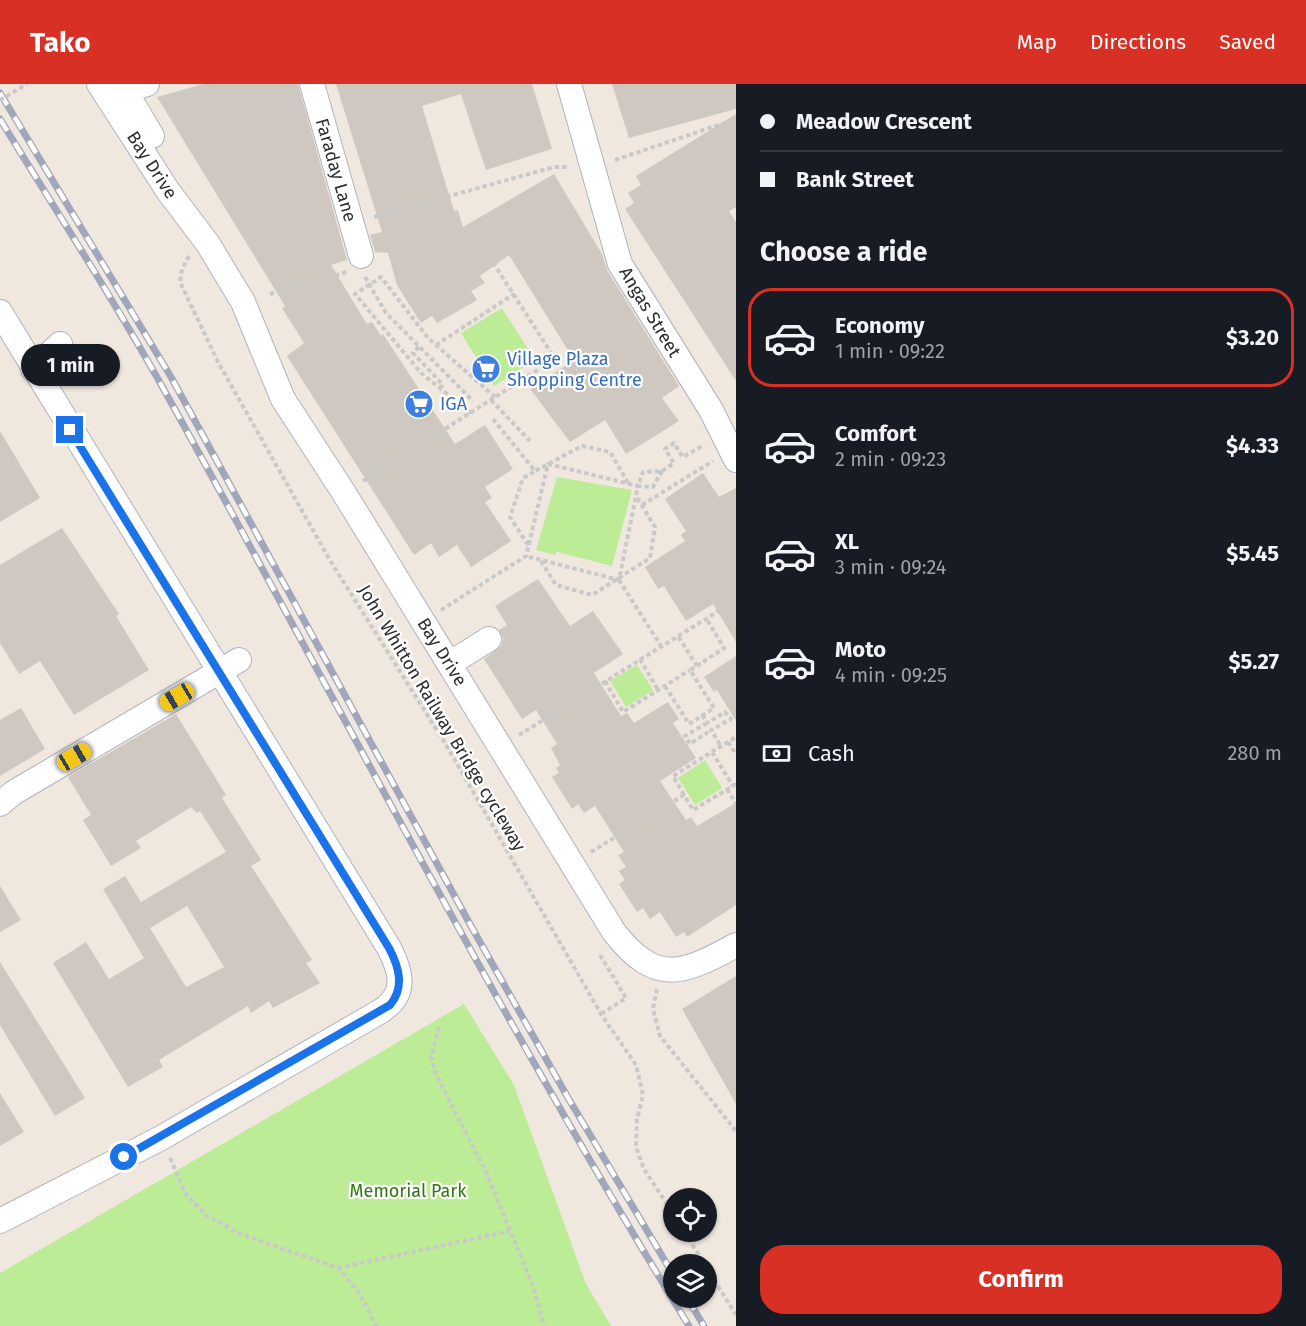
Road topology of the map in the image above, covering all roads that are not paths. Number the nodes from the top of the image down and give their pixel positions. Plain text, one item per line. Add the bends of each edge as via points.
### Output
1 (312, 84) edge
2 (569, 84) edge
3 (120, 88) edge
4 (355, 264) road end
5 (0, 312) edge
6 (60, 344) dead end
7 (33, 369) junction
8 (729, 449) edge
9 (489, 639) dead end
10 (239, 660) dead end
11 (449, 664) junction
12 (218, 672) junction
13 (0, 804) edge
14 (736, 945) edge
15 (0, 1221) edge

1 - 4 street, Faraday Lane via 351,223
2 - 8 street, Angas Street via 620,264 711,410
3 - 11 street, Bay Drive via 168,191 208,244 243,302 283,399
5 - 7 street
6 - 7 street
7 - 12 street
9 - 11 street
10 - 12 street
11 - 14 street, Bay Drive via 619,938 643,961 674,972
12 - 13 street
12 - 15 street via 389,948 400,979 396,998 381,1011 161,1138

